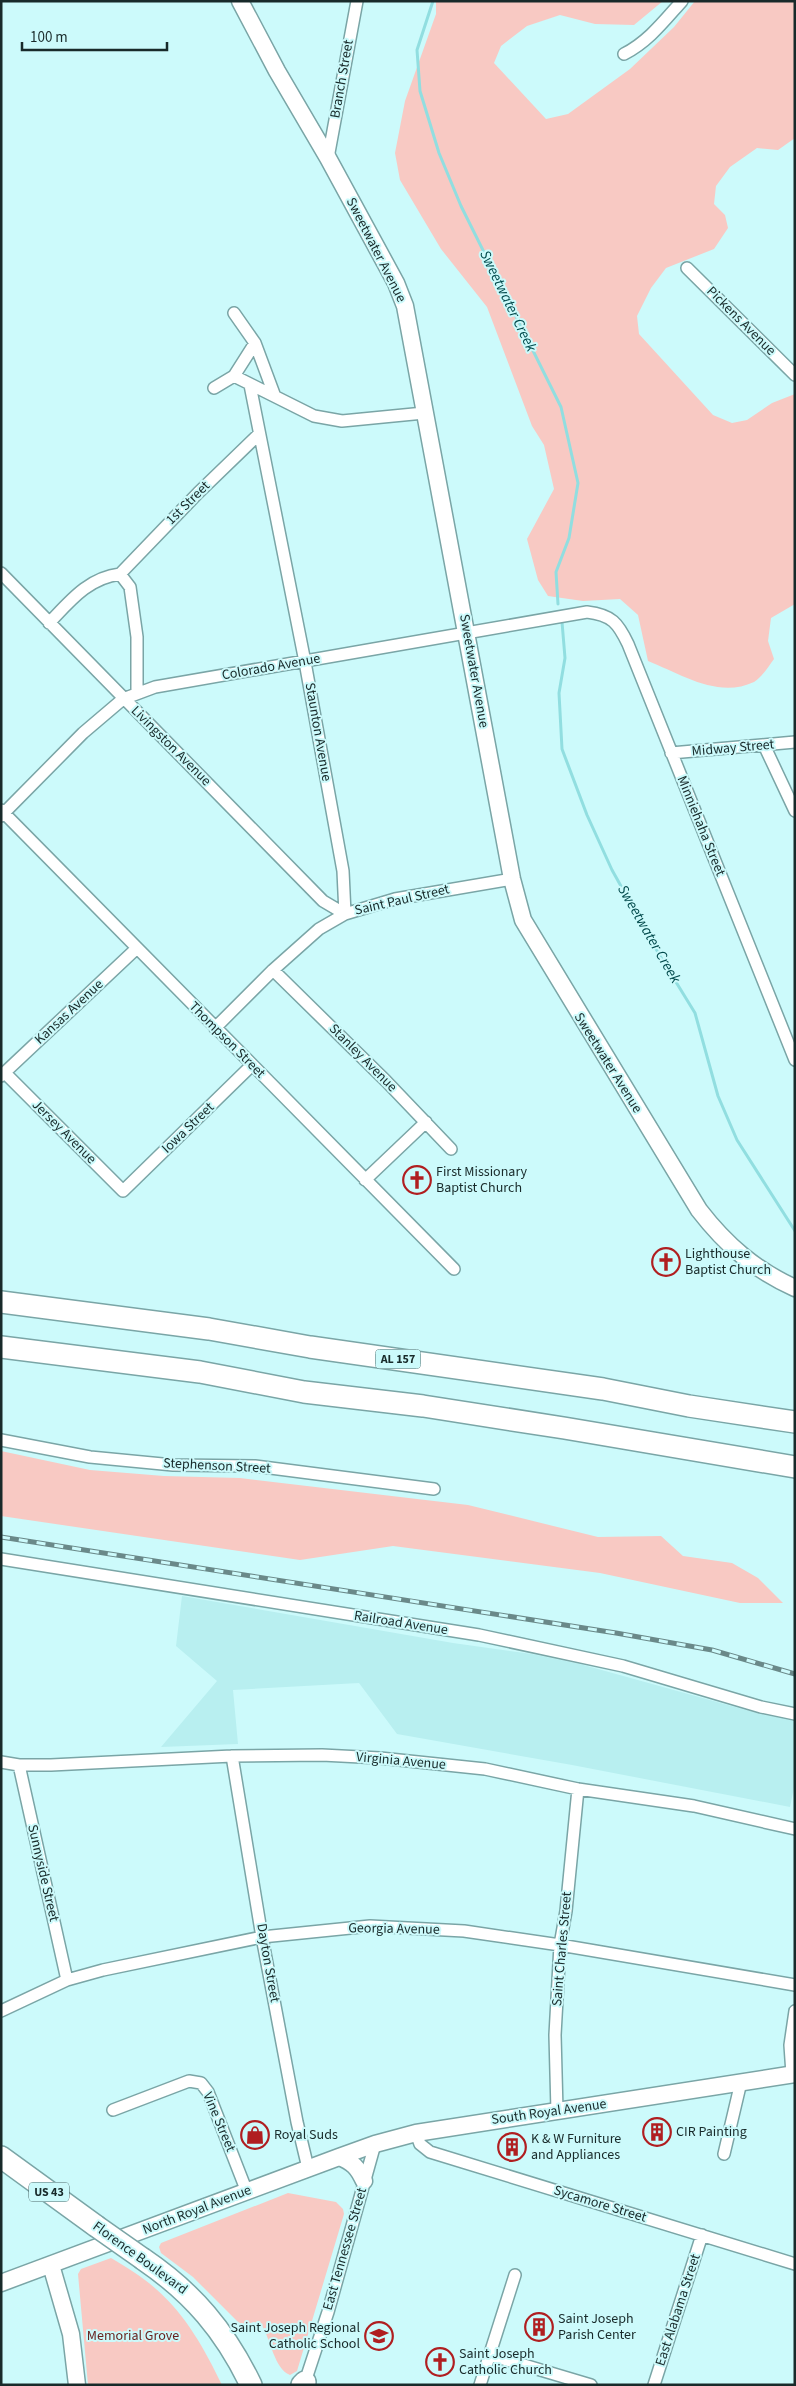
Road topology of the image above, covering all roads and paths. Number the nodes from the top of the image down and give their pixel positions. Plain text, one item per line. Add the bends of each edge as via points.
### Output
1 (240, 1) edge
2 (357, 1) edge
3 (682, 1) edge
4 (624, 54) dead end
5 (328, 158) junction
6 (687, 268) dead end
7 (234, 313) dead end
8 (255, 343) junction
9 (793, 371) edge
10 (234, 376) junction
11 (250, 385) junction
12 (214, 388) dead end
13 (274, 394) junction
14 (424, 413) junction
15 (258, 435) junction
16 (1, 573) edge
17 (120, 574) junction
18 (588, 612) joint
19 (49, 623) junction
20 (467, 632) junction
21 (305, 662) junction
22 (137, 692) junction
23 (123, 699) junction
24 (795, 742) edge
25 (764, 745) junction
26 (671, 753) junction
27 (795, 812) edge
28 (2, 813) edge
29 (512, 879) junction
30 (345, 914) junction
31 (137, 948) junction
32 (273, 970) junction
33 (215, 1028) junction
34 (795, 1060) edge
35 (252, 1065) junction
36 (3, 1074) edge
37 (426, 1122) junction
38 (451, 1148) dead end
39 (365, 1180) junction
40 (123, 1191) joint
41 (454, 1270) dead end
42 (795, 1288) edge
43 (1, 1302) edge
44 (1, 1347) edge
45 (795, 1422) edge
46 (1, 1440) edge
47 (795, 1467) edge
48 (434, 1489) dead end
49 (1, 1559) edge
50 (795, 1714) edge
51 (232, 1756) junction
52 (1, 1762) edge
53 (19, 1765) junction
54 (578, 1789) junction
55 (795, 1829) edge
56 (262, 1937) junction
57 (560, 1945) junction
58 (67, 1980) junction
59 (795, 1985) edge
60 (3, 2007) edge
61 (795, 2011) edge
62 (793, 2074) edge
63 (741, 2082) junction
64 (113, 2110) dead end
65 (557, 2111) junction
66 (416, 2133) junction
67 (375, 2144) junction
68 (724, 2154) dead end
69 (1, 2157) edge
70 (339, 2157) junction
71 (308, 2168) junction
72 (364, 2182) junction
73 (247, 2192) junction
74 (702, 2235) junction
75 (795, 2264) edge
76 (51, 2265) junction
77 (515, 2275) dead end
78 (1, 2283) edge
79 (490, 2355) junction
80 (248, 2381) edge
81 (304, 2384) edge
82 (76, 2385) edge
83 (480, 2385) edge
84 (591, 2385) edge
85 (654, 2385) edge

1 - 5 street, Sweetwater Avenue
2 - 5 street, Branch Street
3 - 4 street via 651,36
5 - 14 street, Sweetwater Avenue via 401,294
6 - 9 street, Pickens Avenue
7 - 8 street
8 - 10 street
8 - 13 street
10 - 11 street
10 - 12 street
11 - 13 street
11 - 15 street, Staunton Avenue
13 - 14 street via 314,416 342,420
14 - 20 street, Sweetwater Avenue
15 - 17 street, 1st Street
15 - 21 street, Staunton Avenue
16 - 19 street, Livingston Avenue
17 - 19 street via 103,577 87,586
17 - 22 street via 130,587 136,629
18 - 20 street, Colorado Avenue
18 - 26 street, Minniehaha Street via 604,614 617,624 623,634
19 - 23 street, Livingston Avenue
20 - 21 street, Colorado Avenue
20 - 29 street, Sweetwater Avenue
21 - 22 street, Colorado Avenue
21 - 30 street, Staunton Avenue via 343,872
22 - 23 street, Colorado Avenue
23 - 28 street, Colorado Avenue via 83,733
23 - 30 street, Livingston Avenue via 323,901
24 - 25 street, Midway Street
25 - 26 street, Midway Street
25 - 27 street
26 - 34 street, Minniehaha Street
28 - 31 street, Thompson Street
29 - 30 street, Saint Paul Street via 394,899
29 - 42 street, Sweetwater Avenue via 523,920 699,1210 729,1246 748,1262
30 - 32 street, Saint Paul Street via 319,930
31 - 33 street, Thompson Street
31 - 36 street, Kansas Avenue
32 - 33 street, Saint Paul Street
32 - 37 street, Stanley Avenue
33 - 35 street, Thompson Street
35 - 39 street, Thompson Street
35 - 40 street, Iowa Street
36 - 40 street, Jersey Avenue
37 - 38 street, Stanley Avenue
37 - 39 street
39 - 41 street, Thompson Street
43 - 45 highway, AL 157 via 209,1329 310,1347 594,1387
44 - 47 highway via 200,1372 304,1392 470,1413
46 - 48 street, Stephenson Street via 90,1457 173,1465 255,1466
49 - 50 street, Railroad Avenue via 479,1635 623,1666
51 - 53 street, Virginia Avenue
51 - 54 street, Virginia Avenue via 322,1755 439,1763
51 - 56 street, Dayton Street
52 - 53 street, Virginia Avenue
53 - 58 street, Sunnyside Street
54 - 55 street, Virginia Avenue via 694,1806
54 - 57 street, Saint Charles Street
56 - 57 street, Georgia Avenue via 346,1928 404,1927 464,1930
56 - 58 street, Georgia Avenue
56 - 71 street, Dayton Street
57 - 59 street, Georgia Avenue
57 - 65 street, Saint Charles Street via 555,2035
58 - 60 street, Georgia Avenue
61 - 62 street via 790,2045
62 - 63 street, South Royal Avenue
63 - 65 street, South Royal Avenue
63 - 68 street
64 - 73 street, Vine Street via 189,2081 201,2083 208,2092
65 - 66 street, South Royal Avenue
66 - 67 street, South Royal Avenue
66 - 74 street, Sycamore Street via 420,2144 430,2152
67 - 70 street, South Royal Avenue
67 - 72 street, East Tennessee Street
69 - 80 highway, Florence Boulevard / US 43, bridge via 189,2294 222,2334
70 - 71 street, South Royal Avenue
70 - 72 street via 350,2160
71 - 73 street, North Royal Avenue
72 - 81 street, East Tennessee Street via 328,2312
73 - 76 street, North Royal Avenue
74 - 75 street, Sycamore Street
74 - 85 street, East Alabama Street
76 - 78 street, North Royal Avenue
76 - 82 street via 71,2334
77 - 79 street
79 - 83 street
79 - 84 street

